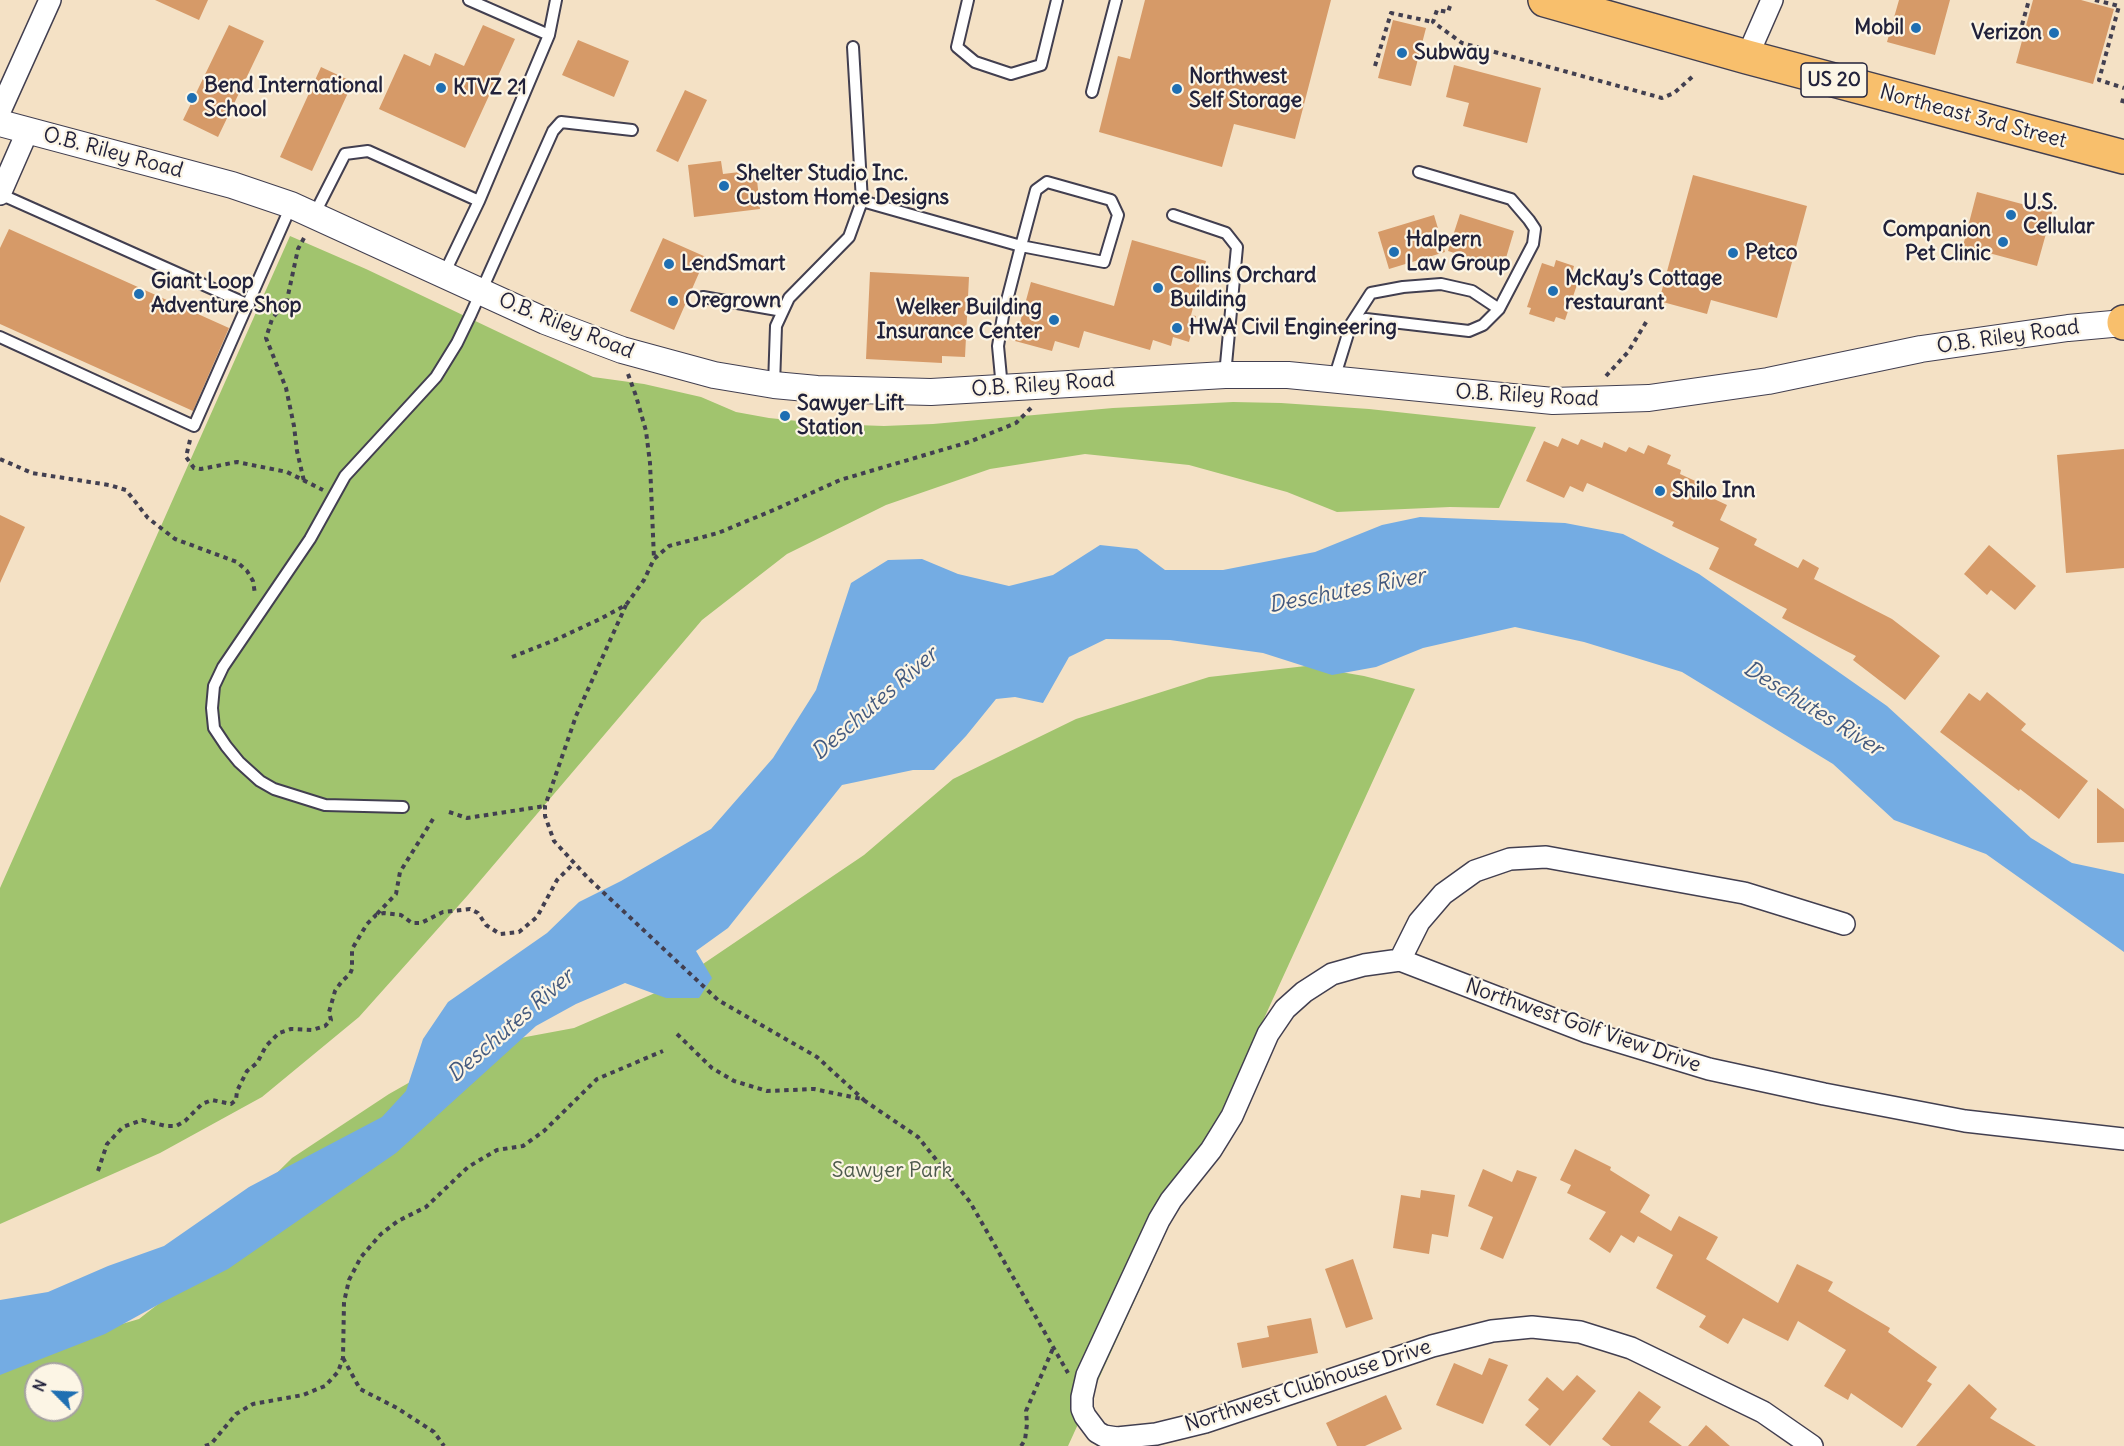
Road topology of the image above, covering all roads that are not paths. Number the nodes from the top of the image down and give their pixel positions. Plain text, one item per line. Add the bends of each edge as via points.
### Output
1 (50, 0) edge
2 (469, 0) edge
3 (556, 0) edge
4 (968, 0) edge
5 (1057, 0) edge
6 (1116, 0) edge
7 (1545, 0) edge
8 (1772, 0) edge
9 (549, 35) junction
10 (853, 47) dead end
11 (1747, 57) junction
12 (1092, 92) dead end
13 (0, 111) edge
14 (0, 123) edge
15 (28, 130) junction
16 (632, 130) dead end
17 (2124, 157) edge
18 (1419, 172) dead end
19 (0, 194) edge
20 (479, 201) junction
21 (862, 201) junction
22 (1173, 215) dead end
23 (303, 220) junction
24 (1021, 246) junction
25 (444, 274) junction
26 (482, 291) junction
27 (703, 297) dead end
28 (249, 304) junction
29 (1499, 309) junction
30 (783, 311) junction
31 (2124, 323) edge
32 (1350, 324) junction
33 (0, 337) edge
34 (1225, 375) junction
35 (1334, 379) junction
36 (774, 385) junction
37 (1002, 388) junction
38 (403, 807) dead end
39 (1845, 924) dead end
40 (1400, 960) junction
41 (2124, 1139) edge
42 (1082, 1397) joint
43 (1812, 1446) edge

1 - 13 street
2 - 9 lane
3 - 9 lane
4 - 5 lane via 957,47 975,62 1011,74 1041,65
6 - 12 lane
7 - 11 main road, Northeast 3rd Street / US 20
8 - 11 street
9 - 20 lane
10 - 21 lane
11 - 17 main road, Northeast 3rd Street / US 20
14 - 15 street, O.B. Riley Road
15 - 19 street
15 - 23 street, O.B. Riley Road via 232,185
16 - 26 lane via 561,122 553,131
18 - 29 lane via 1512,199 1530,220 1535,229 1533,244
19 - 28 lane
20 - 23 lane via 368,151 345,154
20 - 25 lane
21 - 24 lane
21 - 30 lane via 849,237 789,298
22 - 34 lane via 1226,233 1237,247
23 - 25 street, O.B. Riley Road
23 - 28 lane
24 - 24 lane via 1104,262 1118,215 1111,200 1047,182 1036,190
24 - 37 lane via 998,346
25 - 26 street, O.B. Riley Road
26 - 36 street, O.B. Riley Road via 545,321 622,350 714,375
26 - 38 lane via 436,377 345,476 304,548 214,686 214,728 249,772 274,789 326,805
27 - 30 lane
28 - 33 lane via 194,426
29 - 32 lane via 1483,325 1469,331 1366,319
29 - 32 lane via 1472,291 1441,284 1403,287 1371,293
30 - 36 lane via 776,326
31 - 35 street, O.B. Riley Road via 1921,349 1768,381 1649,398 1553,401
32 - 35 lane
34 - 35 street, O.B. Riley Road
34 - 37 street, O.B. Riley Road
36 - 37 street, O.B. Riley Road via 866,392
39 - 40 street via 1744,893 1546,857 1510,859 1475,871 1443,894 1419,922
40 - 41 street, Northwest Golf View Drive via 1587,1032 1709,1069 1965,1121
40 - 42 street, Northwest Golf View Drive via 1332,974 1285,1009 1268,1034 1232,1116 1159,1220 1087,1376
42 - 43 street, Northwest Clubhouse Drive via 1085,1416 1104,1436 1156,1434 1205,1422 1432,1346 1492,1331 1532,1327 1580,1332 1631,1348 1763,1412

